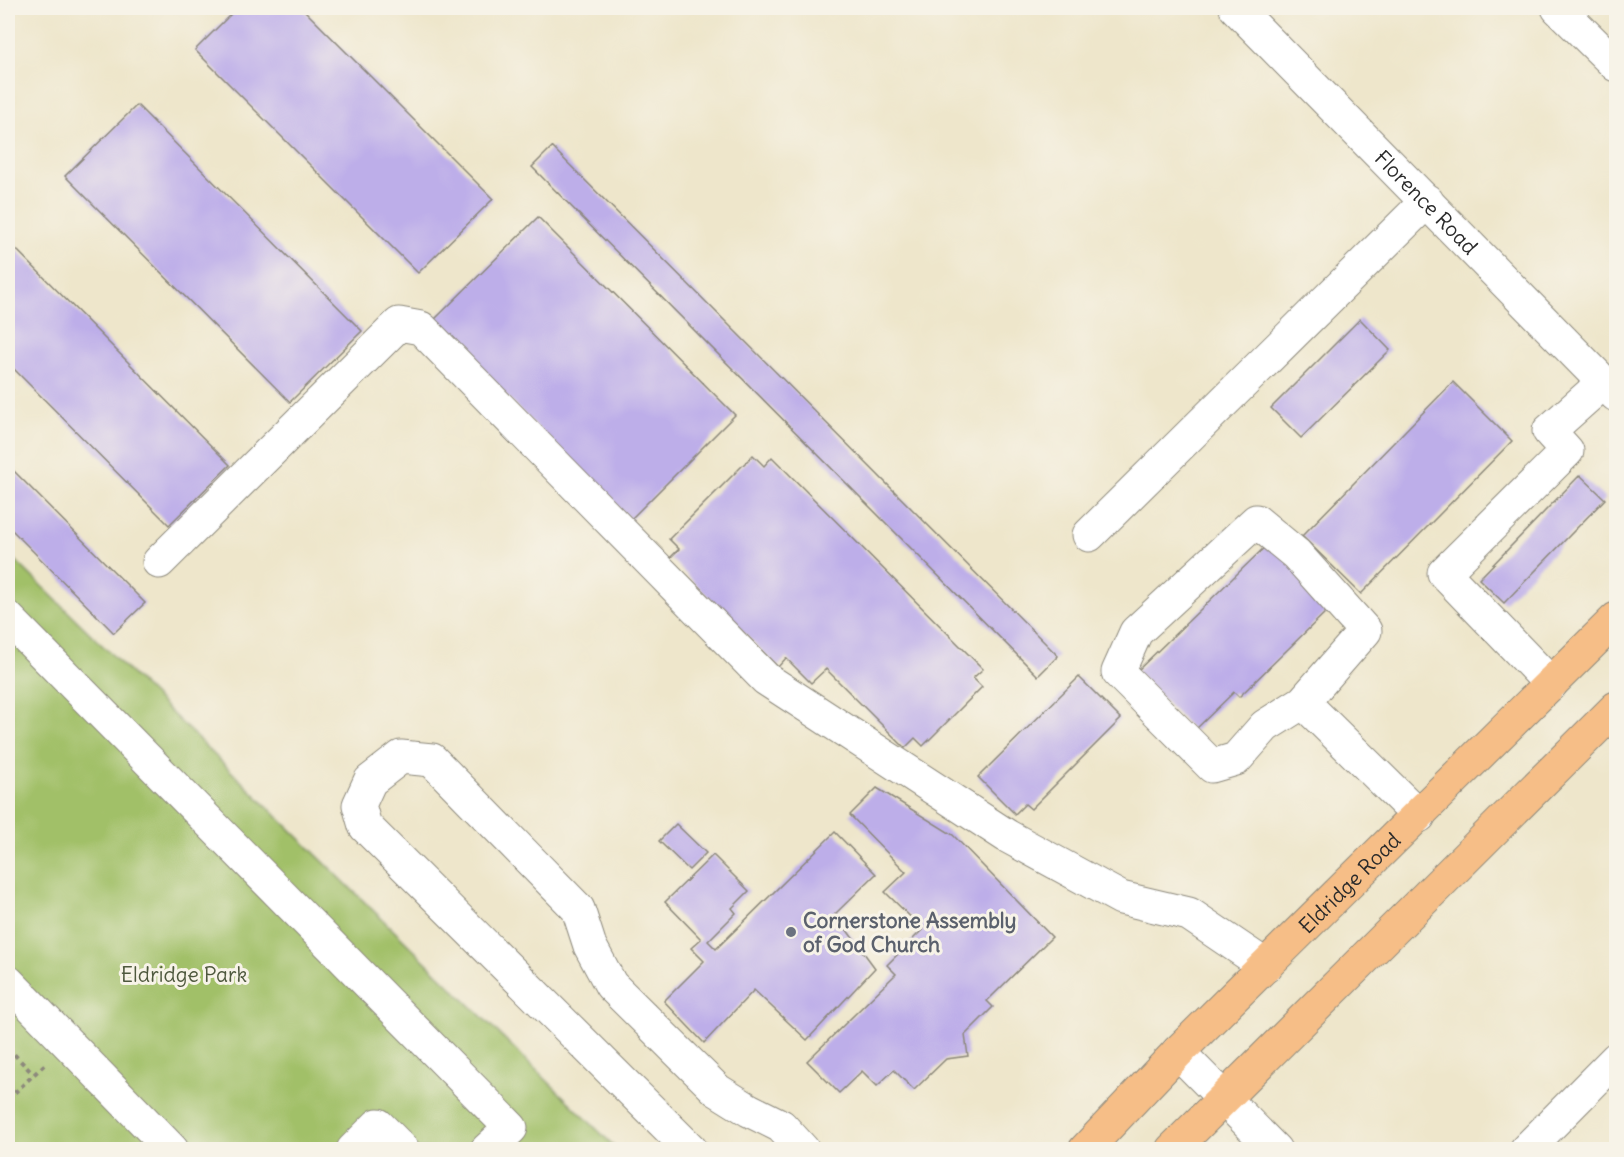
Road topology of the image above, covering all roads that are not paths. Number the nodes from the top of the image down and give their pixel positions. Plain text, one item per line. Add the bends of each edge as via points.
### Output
1 (1236, 8) edge
2 (1558, 8) edge
3 (1617, 65) edge
4 (1427, 201) junction
5 (1610, 389) edge
6 (1089, 535) dead end
7 (159, 562) dead end
8 (8, 618) edge
9 (1617, 619) edge
10 (1551, 684) junction
11 (1303, 702) junction
12 (1617, 708) edge
13 (1419, 816) junction
14 (1266, 966) junction
15 (8, 982) edge
16 (1178, 1053) junction
17 (1617, 1059) edge
18 (1223, 1098) junction
19 (172, 1149) edge
20 (353, 1149) edge
21 (403, 1149) edge
22 (488, 1149) edge
23 (691, 1149) edge
24 (803, 1149) edge
25 (1085, 1149) edge
26 (1172, 1149) edge
27 (1275, 1149) edge
28 (1526, 1149) edge

1 - 4 street, Florence Road
2 - 3 street
4 - 5 street, Florence Road
4 - 6 street
5 - 10 street via 1550,431 1567,450 1444,573
7 - 14 street via 399,324 421,327 766,679 1007,836 1121,898 1189,914
8 - 22 street via 511,1128
9 - 10 main road, Eldridge Road
10 - 13 main road, Eldridge Road
11 - 11 street via 1265,726 1236,759 1212,766 1118,672 1136,632 1256,521 1296,554 1365,631
11 - 13 street
12 - 18 main road
13 - 14 main road, Eldridge Road
14 - 16 main road, Eldridge Road
15 - 19 street
16 - 18 street
16 - 25 main road, Eldridge Road
17 - 28 street
18 - 26 main road
18 - 27 street
20 - 21 street via 378,1125
23 - 24 street via 365,826 359,805 370,781 400,757 432,760 578,909 590,946 611,985 717,1089 781,1126

